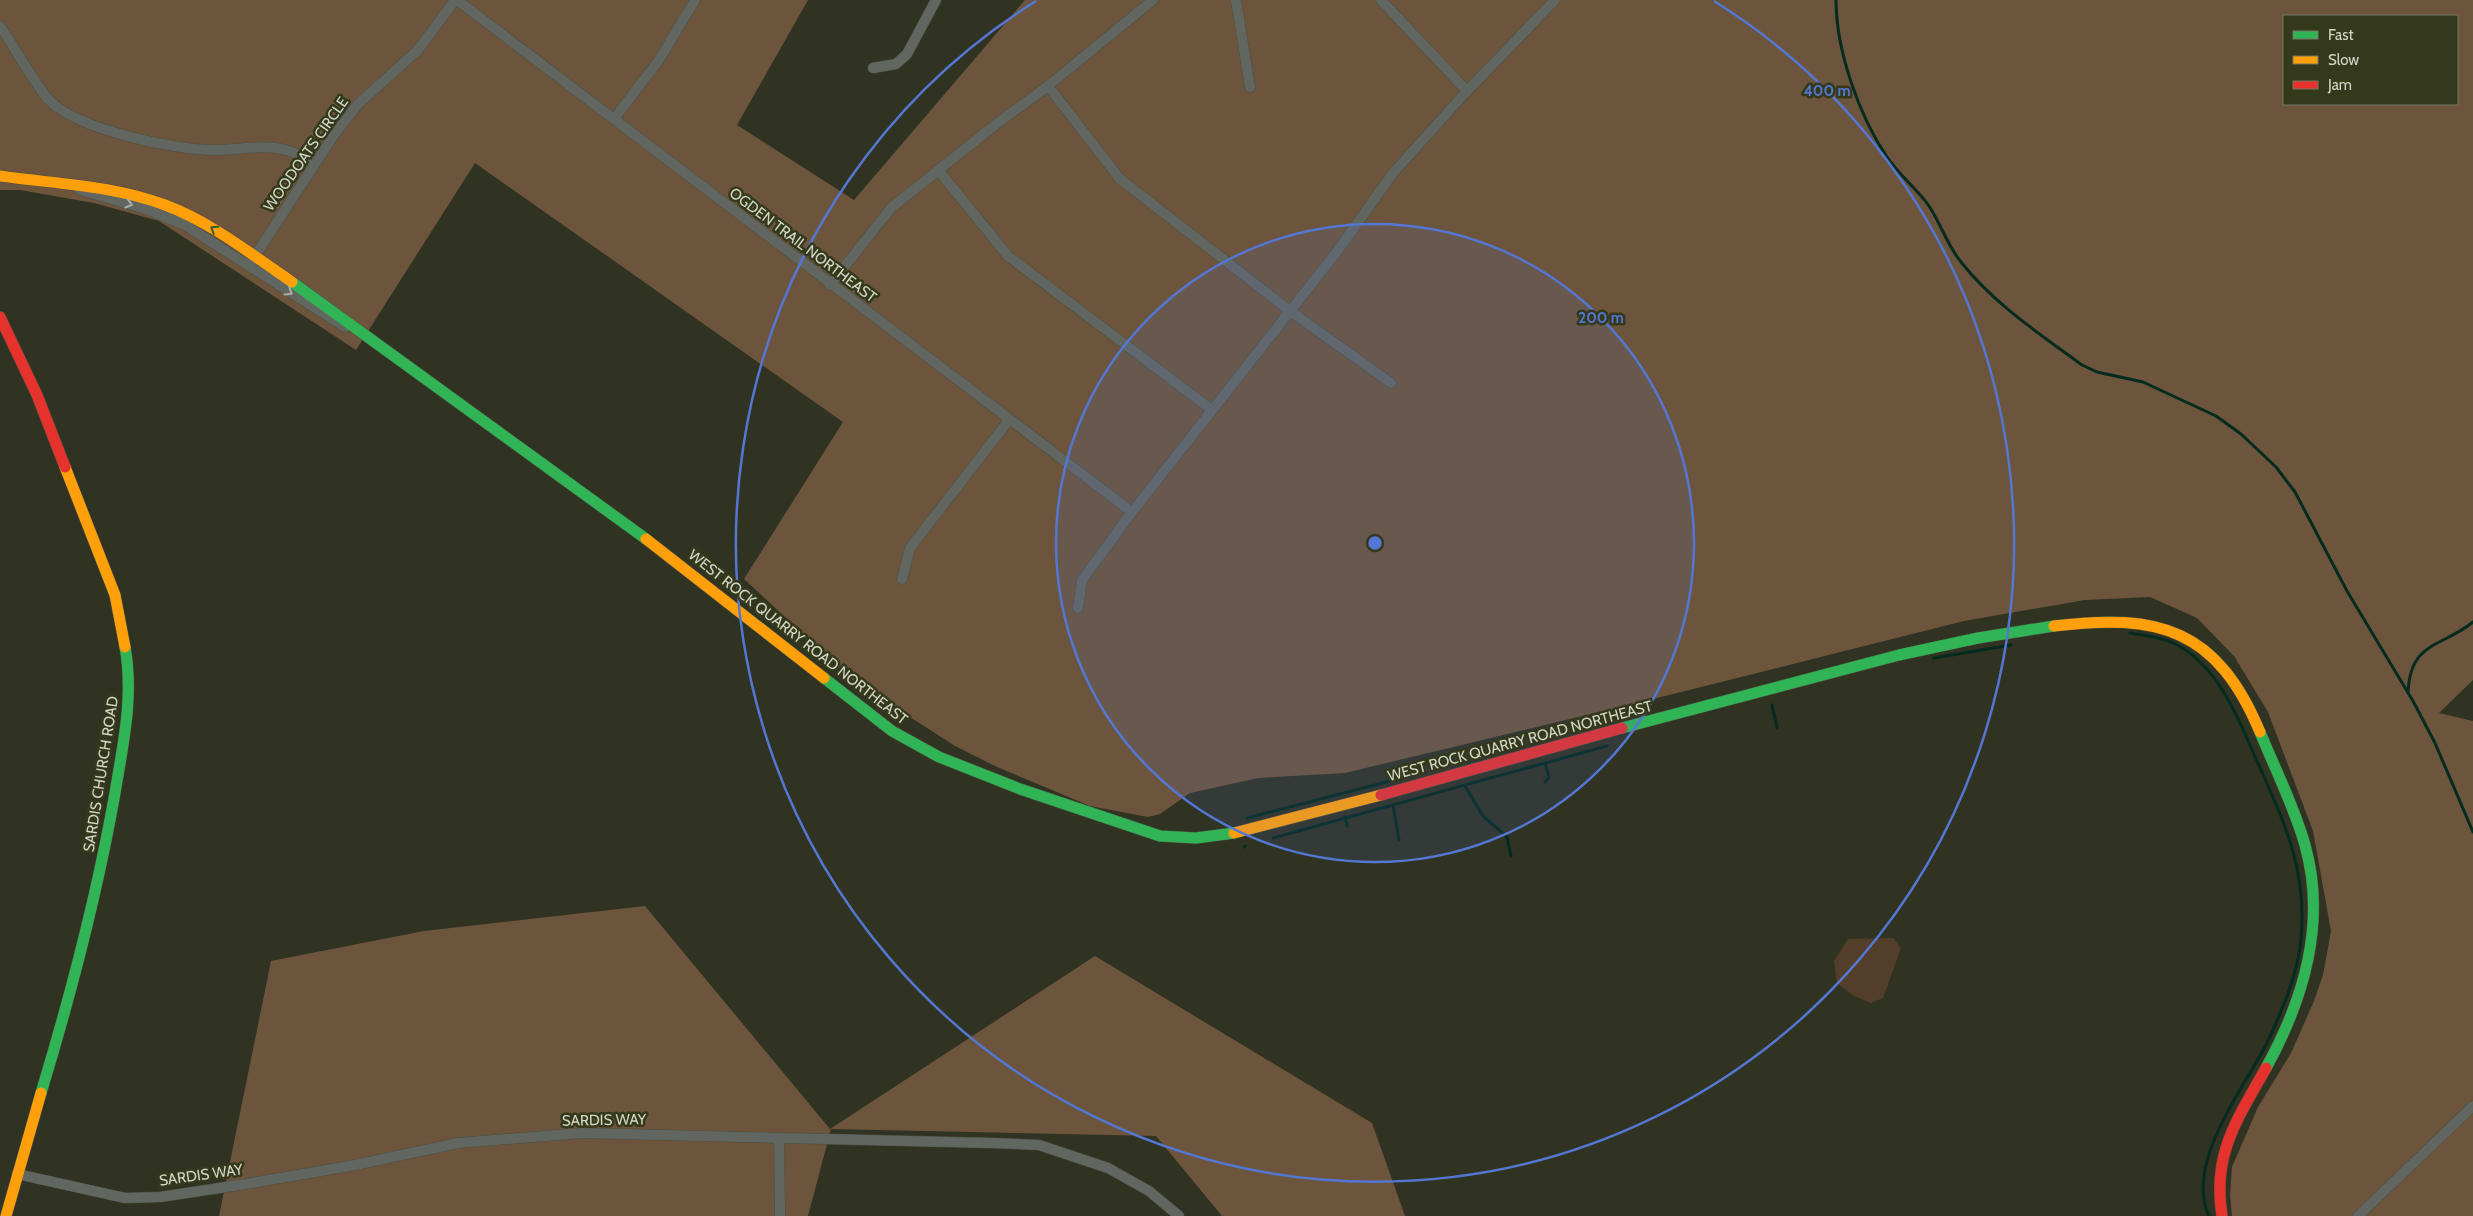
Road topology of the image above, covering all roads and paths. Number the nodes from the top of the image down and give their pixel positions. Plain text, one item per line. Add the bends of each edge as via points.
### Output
1 (456, 0) edge
2 (695, 0) edge
3 (936, 0) edge
4 (1153, 0) edge
5 (1236, 0) edge
6 (1381, 0) edge
7 (1555, 0) edge
8 (0, 26) edge
9 (873, 68) dead end
10 (1048, 86) junction
11 (1250, 88) dead end
12 (1467, 91) junction
13 (614, 119) junction
14 (315, 164) junction
15 (939, 171) junction
16 (1, 176) edge
17 (251, 261) junction
18 (830, 285) junction
19 (1290, 311) junction
20 (0, 317) edge
21 (1391, 383) dead end
22 (1212, 410) junction
23 (1009, 420) junction
24 (1132, 512) junction
25 (902, 579) dead end
26 (1078, 608) dead end
27 (2473, 1106) edge
28 (779, 1139) junction
29 (17, 1174) junction
30 (6, 1216) edge
31 (780, 1216) edge
32 (1179, 1216) edge
33 (2222, 1216) edge
34 (2358, 1216) edge

1 - 13 street, OGDEN TRAIL NORTHEAST
1 - 14 street, WOODOATS CIRCLE via 418,50 358,104
2 - 13 street via 659,60
3 - 9 street via 906,54 896,64
4 - 10 street
5 - 11 street
6 - 12 street
7 - 12 street
8 - 14 street via 49,100 79,121 189,150 248,146 282,148
10 - 15 street
10 - 19 street via 1120,179
12 - 19 street via 1393,173
13 - 18 street, OGDEN TRAIL NORTHEAST
14 - 17 street, WOODOATS CIRCLE
15 - 18 street via 892,208
15 - 22 street via 1008,256
16 - 17 street, WEST ROCK QUARRY ROAD NORTHEAST via 106,188 166,205 207,225
17 - 33 street, WEST ROCK QUARRY ROAD NORTHEAST via 330,308 467,406 623,521 892,732 939,757 1020,789 1166,837 1206,838 1255,829 1748,694 1962,640 2110,621 2147,625 2181,635 2203,648 2223,667 2246,703 2297,820 2308,856 2314,896 2312,943 2299,994 2276,1050 2234,1126 2221,1160 2217,1191
18 - 23 street, OGDEN TRAIL NORTHEAST
19 - 21 street
19 - 22 street
20 - 29 street, SARDIS CHURCH ROAD via 37,395 115,595 129,669 129,710 103,860 71,994
22 - 24 street
23 - 24 street, OGDEN TRAIL NORTHEAST
23 - 25 street via 910,548
24 - 26 street via 1082,580
27 - 34 street
28 - 29 street, SARDIS WAY via 730,1135 582,1133 458,1143 160,1197 125,1198
28 - 31 street
28 - 32 street, SARDIS WAY via 1039,1145 1108,1168 1149,1191
29 - 30 street, SARDIS CHURCH ROAD

